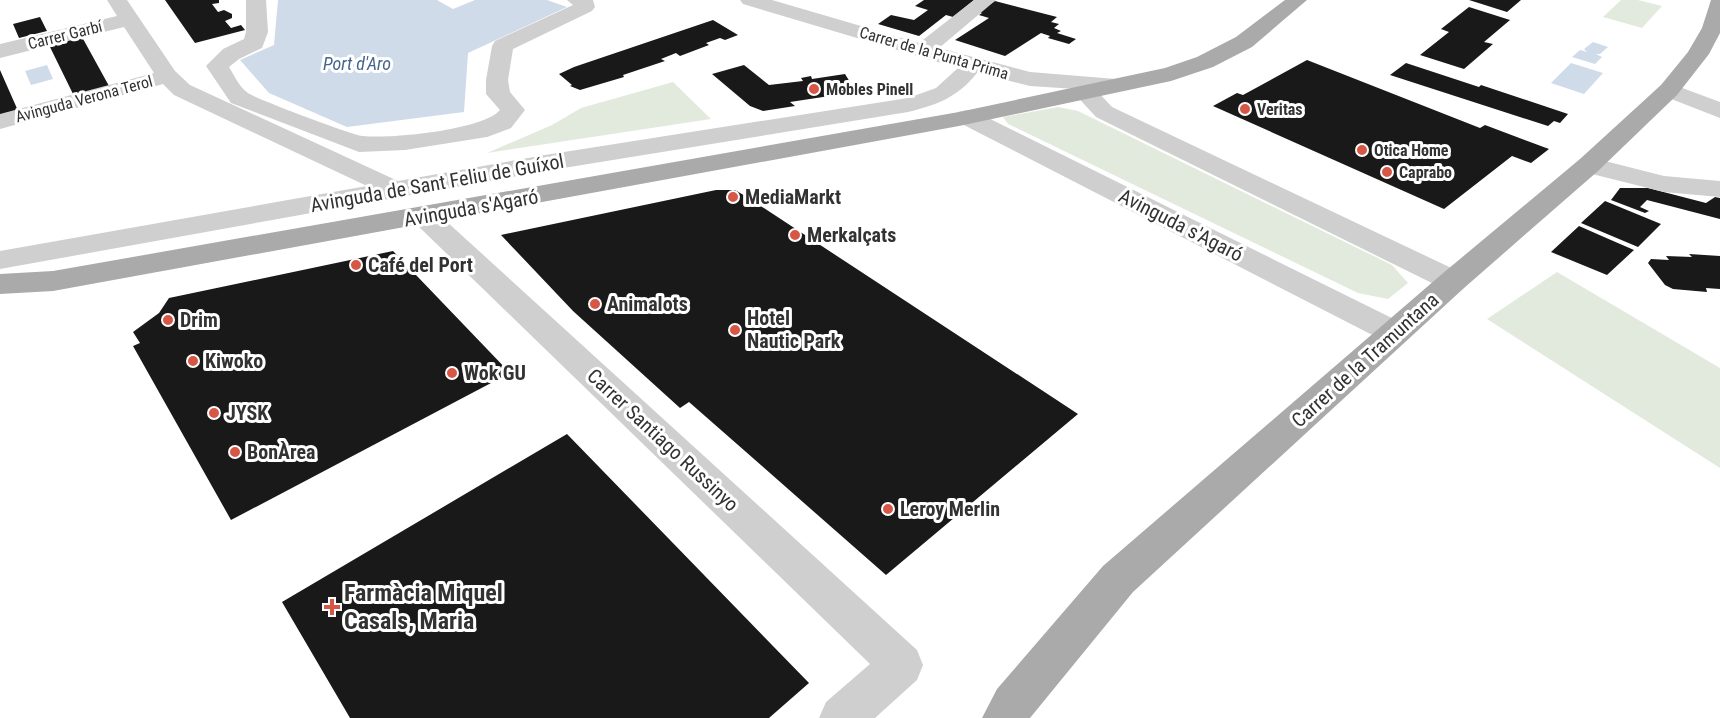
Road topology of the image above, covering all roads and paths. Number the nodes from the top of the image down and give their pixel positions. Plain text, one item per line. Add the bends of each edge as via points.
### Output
1 (256, 0) edge
2 (577, 0) edge
3 (750, 0) edge
4 (986, 0) edge
5 (1297, 0) edge
6 (124, 10) edge
7 (1718, 20) edge
8 (0, 51) edge
9 (928, 52) junction
10 (972, 65) junction
11 (168, 76) junction
12 (1122, 84) junction
13 (1669, 90) junction
14 (1085, 92) junction
15 (1720, 111) edge
16 (967, 117) junction
17 (881, 121) junction
18 (0, 122) edge
19 (1589, 165) junction
20 (1720, 189) edge
21 (396, 190) junction
22 (424, 216) junction
23 (0, 260) edge
24 (53, 281) junction
25 (1453, 281) junction
26 (0, 284) edge
27 (0, 298) edge
28 (1395, 333) junction
29 (842, 718) edge
30 (1005, 718) edge

1 - 2 street via 254,43 217,66 239,98 359,144 478,132 502,123 513,110 498,94 503,46 585,7 585,3
3 - 9 street, Carrer de la Punta Prima
4 - 9 street
5 - 12 main road, Avinguda s'Agaró via 1244,42 1204,62 1171,74
6 - 8 street, Carrer Garbí
6 - 11 street
7 - 13 main road, Carrer de la Tramuntana via 1698,54
9 - 10 street, Carrer de la Punta Prima
9 - 17 street, Avinguda de Sant Feliu de Guíxol via 935,74 926,87
10 - 12 street, Carrer de la Punta Prima via 1030,79
10 - 17 street, Avinguda de Sant Feliu de Guíxol via 958,83 935,100
11 - 18 street, Avinguda Verona Terol
11 - 21 street via 182,90 206,103
12 - 14 main road, Avinguda s'Agaró
13 - 15 street
13 - 19 main road, Carrer de la Tramuntana
14 - 16 main road, Avinguda s'Agaró
14 - 25 street via 1104,112
16 - 17 main road, Avinguda s'Agaró
16 - 28 street, Avinguda s'Agaró
17 - 21 street, Avinguda de Sant Feliu de Guíxol
17 - 22 main road, Avinguda s'Agaró
19 - 20 street via 1664,184
19 - 25 main road, Carrer de la Tramuntana
21 - 23 street, Avinguda de Sant Feliu de Guíxol
22 - 24 main road, Avinguda s'Agaró
22 - 29 street, Carrer Santiago Russinyo via 901,665
24 - 26 main road
24 - 27 main road
25 - 28 main road, Carrer de la Tramuntana
28 - 30 main road, Carrer de la Tramuntana via 1119,579

